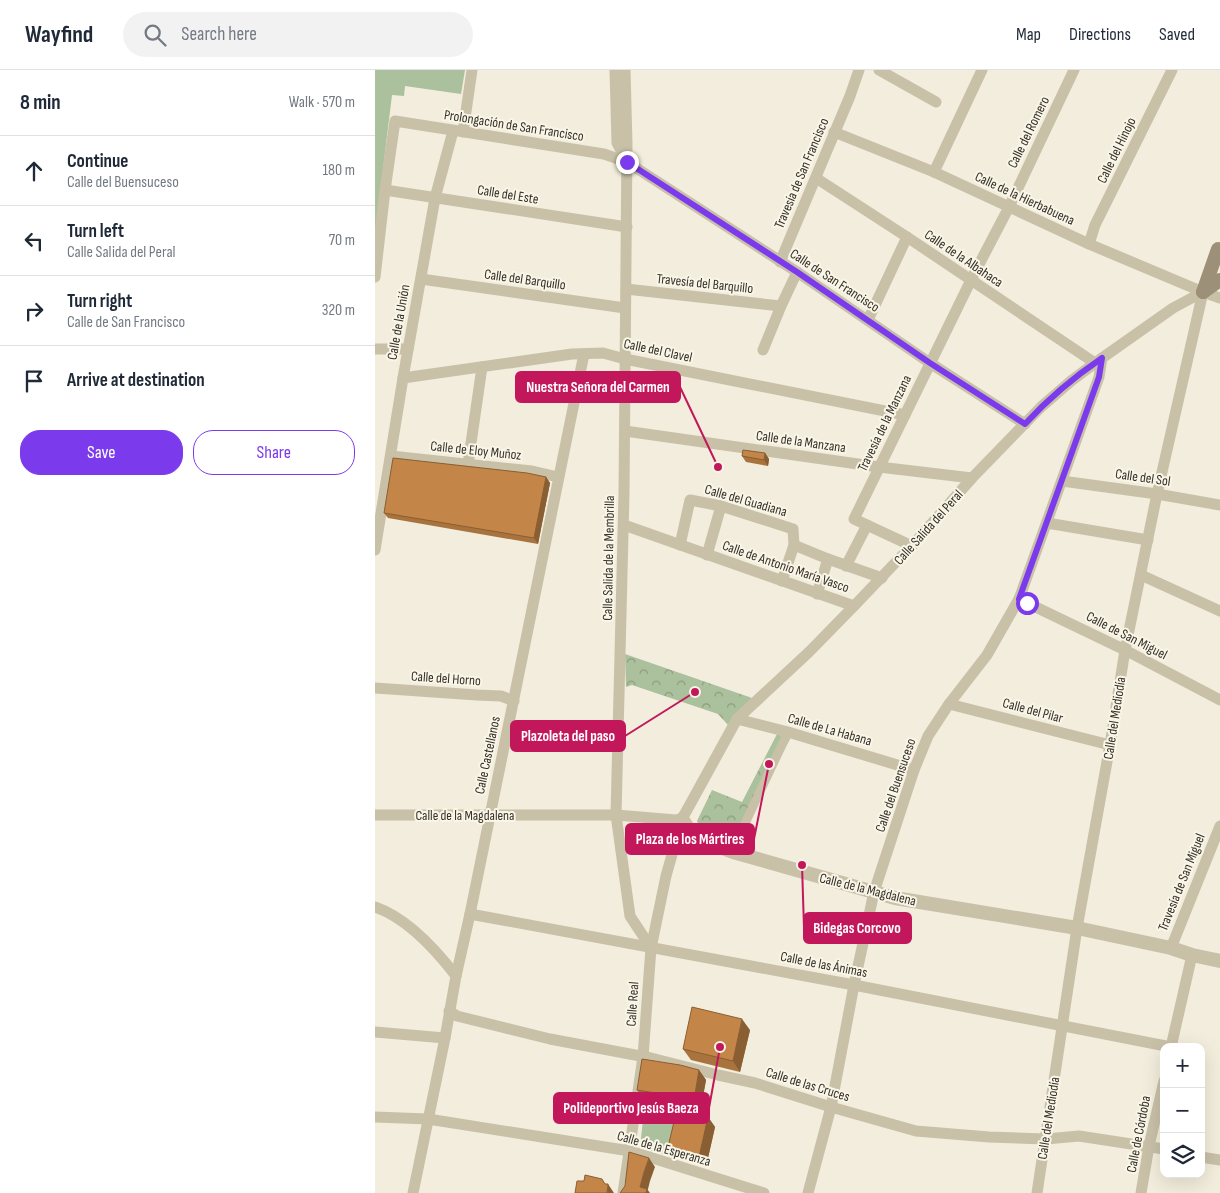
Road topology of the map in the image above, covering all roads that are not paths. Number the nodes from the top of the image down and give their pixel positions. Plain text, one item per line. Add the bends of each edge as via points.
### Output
1 (473, 70) edge
2 (615, 70) edge
3 (625, 70) edge
4 (859, 70) edge
5 (879, 70) edge
6 (982, 70) edge
7 (1074, 70) edge
8 (1172, 70) edge
9 (936, 102) dead end
10 (458, 131) junction
11 (835, 132) junction
12 (627, 162) junction
13 (933, 172) junction
14 (815, 178) junction
15 (385, 190) junction
16 (435, 198) junction
17 (1009, 206) junction
18 (627, 227) junction
19 (907, 237) junction
20 (1089, 244) junction
21 (1219, 247) edge
22 (780, 262) junction
23 (797, 272) junction
24 (375, 277) edge
25 (421, 279) junction
26 (1220, 280) edge
27 (971, 281) junction
28 (626, 289) junction
29 (1203, 292) junction
30 (1220, 298) edge
31 (781, 306) junction
32 (625, 308) junction
33 (868, 320) junction
34 (375, 348) edge
35 (408, 349) junction
36 (763, 350) dead end
37 (584, 354) junction
38 (625, 359) junction
39 (1099, 360) junction
40 (930, 363) junction
41 (482, 367) junction
42 (403, 378) junction
43 (905, 415) junction
44 (1025, 424) junction
45 (625, 431) junction
46 (391, 456) junction
47 (468, 464) junction
48 (879, 468) junction
49 (558, 477) junction
50 (972, 478) junction
51 (1062, 481) junction
52 (1157, 494) junction
53 (1220, 505) edge
54 (721, 506) junction
55 (1047, 523) junction
56 (624, 525) junction
57 (867, 525) junction
58 (1148, 540) junction
59 (680, 545) junction
60 (794, 545) junction
61 (912, 546) junction
62 (375, 550) edge
63 (707, 555) junction
64 (829, 560) junction
65 (846, 566) junction
66 (1141, 575) junction
67 (882, 578) junction
68 (783, 581) junction
69 (817, 594) junction
70 (1019, 599) junction
71 (855, 606) junction
72 (1220, 611) edge
73 (1125, 650) junction
74 (375, 688) edge
75 (1220, 700) edge
76 (514, 701) junction
77 (949, 704) junction
78 (737, 719) junction
79 (788, 732) junction
80 (1110, 745) junction
81 (914, 770) junction
82 (375, 815) edge
83 (489, 815) junction
84 (617, 815) junction
85 (682, 819) junction
86 (1220, 826) edge
87 (732, 851) junction
88 (874, 892) junction
89 (375, 906) edge
90 (470, 914) junction
91 (1077, 928) junction
92 (651, 948) junction
93 (1171, 948) junction
94 (1192, 955) junction
95 (1220, 961) edge
96 (456, 976) junction
97 (854, 985) junction
98 (449, 1011) junction
99 (1062, 1026) junction
100 (375, 1032) edge
101 (445, 1038) junction
102 (1172, 1043) edge
103 (1160, 1045) edge
104 (643, 1057) junction
105 (1162, 1088) edge
106 (831, 1107) junction
107 (375, 1117) edge
108 (428, 1120) junction
109 (1046, 1139) junction
110 (1149, 1146) junction
111 (1160, 1148) edge
112 (630, 1151) junction
113 (1205, 1158) edge
114 (1220, 1160) edge
115 (413, 1193) edge
116 (623, 1193) edge
117 (764, 1193) edge
118 (808, 1193) edge
119 (1037, 1193) edge
120 (1141, 1193) edge

1 - 10 street, Calle de la Unión
2 - 12 street, Calle Salida de la Membrilla via 617,143
3 - 12 street, Calle Salida de la Membrilla
4 - 11 street, Travesía de San Francisco
5 - 9 street
6 - 13 street
7 - 17 street, Calle del Romero
8 - 20 street, Calle del Hinojo via 1095,224
10 - 12 street, Prolongación de San Francisco via 604,154
10 - 15 street, Prolongación de San Francisco via 395,121
10 - 16 street, Calle de la Unión
11 - 13 street, Calle de la Hierbabuena
11 - 14 street, Travesía de San Francisco
12 - 18 street, Calle Salida de la Membrilla
12 - 22 street, Calle de San Francisco
13 - 17 street, Calle de la Hierbabuena
14 - 19 street, Calle de la Albahaca
14 - 22 street, Travesía de San Francisco
15 - 16 street, Calle del Este
15 - 24 street
16 - 18 street, Calle del Este
16 - 25 street, Calle de la Unión
17 - 20 street, Calle de la Hierbabuena
17 - 27 street, Travesía de la Manzana
18 - 28 street, Calle Salida de la Membrilla
19 - 27 street, Calle de la Albahaca
19 - 33 street
20 - 29 street, Calle de la Hierbabuena
21 - 29 main road, Calle del Mediodía
22 - 23 street, Calle de San Francisco
23 - 31 street
23 - 33 street, Calle de San Francisco
25 - 32 street, Calle del Barquillo
25 - 35 street, Calle de la Unión
26 - 29 main road, Calle Salida del Peral
27 - 39 street, Calle de la Albahaca
27 - 40 street, Travesía de la Manzana
28 - 31 street, Travesía del Barquillo
28 - 32 street, Calle Salida de la Membrilla
29 - 30 street, Calle de la Hierbabuena
29 - 39 street, Calle Salida del Peral via 1173,308
29 - 52 street, Calle del Mediodía
31 - 36 street
32 - 38 street, Calle Salida de la Membrilla
33 - 40 street, Calle de San Francisco
34 - 35 street
35 - 42 street, Calle de la Unión
37 - 38 street, Calle del Clavel via 603,353
37 - 41 street, Calle del Clavel
37 - 49 street, Calle Castellanos
38 - 43 street, Calle del Clavel
38 - 45 street, Calle Salida de la Membrilla
39 - 44 street, Calle Salida del Peral
39 - 51 street, Calle del Buensuceso via 1099,377
40 - 43 street, Travesía de la Manzana
40 - 44 street, Calle de San Francisco
41 - 42 street, Calle del Clavel
41 - 47 street
42 - 46 street, Calle de la Unión
43 - 48 street, Travesía de la Manzana
44 - 50 street, Calle Salida del Peral
45 - 48 street, Calle de la Manzana
45 - 56 street, Calle Salida de la Membrilla
46 - 47 street, Calle de Eloy Muñoz
46 - 62 street, Calle de la Unión
47 - 49 street, Calle de Eloy Muñoz
48 - 50 street, Calle de la Manzana
48 - 57 street, Travesía de la Manzana via 854,519
49 - 76 street, Calle Castellanos
50 - 61 street, Calle Salida del Peral
51 - 52 street, Calle del Sol
51 - 55 street, Calle del Buensuceso
52 - 53 street, Calle del Sol
52 - 58 street, Calle del Mediodía
54 - 59 street, Calle del Guadiana via 690,500
54 - 60 street, Calle del Guadiana via 793,529
54 - 63 street, Calle de Antonio María Vasco
55 - 58 street
55 - 70 street, Calle del Buensuceso
56 - 59 street, Calle de Antonio María Vasco
56 - 84 street, Calle Salida de la Membrilla
57 - 61 street
57 - 65 street
58 - 66 street, Calle del Mediodía
59 - 63 street, Calle de Antonio María Vasco
60 - 64 street
60 - 68 street
61 - 67 street, Calle Salida del Peral
63 - 68 street, Calle de Antonio María Vasco
64 - 65 street
64 - 69 street
65 - 67 street
66 - 72 street
66 - 73 street, Calle del Mediodía
67 - 71 street, Calle Salida del Peral
68 - 69 street, Calle de Antonio María Vasco
69 - 71 street, Calle de Antonio María Vasco
70 - 73 street, Calle de San Miguel
70 - 77 street, Calle del Buensuceso via 987,655
71 - 78 street, Calle Salida del Peral
73 - 75 street, Calle de San Miguel
73 - 80 street, Calle del Mediodía
74 - 76 street, Calle del Horno via 501,696
76 - 83 street, Calle Castellanos
77 - 80 street, Calle del Pilar
77 - 81 street, Calle del Buensuceso via 928,736
78 - 79 street, Calle de La Habana
78 - 85 street, Calle Salida del Peral
79 - 81 street, Calle de La Habana
79 - 87 street
80 - 91 street, Calle del Mediodía
81 - 88 street, Calle del Buensuceso
82 - 83 street, Calle de la Magdalena
83 - 84 street, Calle de la Magdalena
83 - 90 street, Calle Castellanos
84 - 85 street, Calle de la Magdalena
84 - 92 street, Calle Salida de la Membrilla via 630,916
85 - 87 street, Calle de la Magdalena via 694,837
85 - 92 street, Calle Real
86 - 93 street, Travesía de San Miguel
87 - 88 street, Calle de la Magdalena
88 - 91 street, Calle de la Magdalena
88 - 97 street, Calle del Buensuceso
89 - 96 street via 418,934
90 - 92 street, Calle de las Ánimas
90 - 96 street, Calle Castellanos
91 - 93 street, Calle de la Magdalena
91 - 99 street, Calle del Mediodía
92 - 97 street, Calle de las Ánimas
92 - 104 street, Calle Real
93 - 94 street, Calle de la Magdalena
94 - 95 street, Calle de la Magdalena
94 - 102 street
96 - 98 street, Calle Castellanos
97 - 99 street, Calle de las Ánimas
97 - 106 street, Calle del Buensuceso
98 - 101 street, Calle Castellanos
98 - 104 street, Calle de las Cruces via 457,1016 550,1039
99 - 103 street, Calle de las Ánimas
99 - 109 street, Calle del Mediodía
100 - 101 street
101 - 108 street, Calle Castellanos
104 - 106 street, Calle de las Cruces via 755,1083
104 - 112 street, Calle Real
105 - 110 street, Calle de Córdoba
106 - 109 street, Calle de las Cruces via 916,1131 989,1138
106 - 118 street, Calle del Buensuceso
107 - 108 street, Calle de la Esperanza
108 - 112 street, Calle de la Esperanza
108 - 115 street, Calle Castellanos
109 - 110 street, Calle de las Cruces via 1079,1136
109 - 119 street, Calle del Mediodía
110 - 111 street, Calle de las Cruces
110 - 120 street, Calle de Córdoba
112 - 116 street, Calle Real
112 - 117 street, Calle de la Esperanza
113 - 114 street

